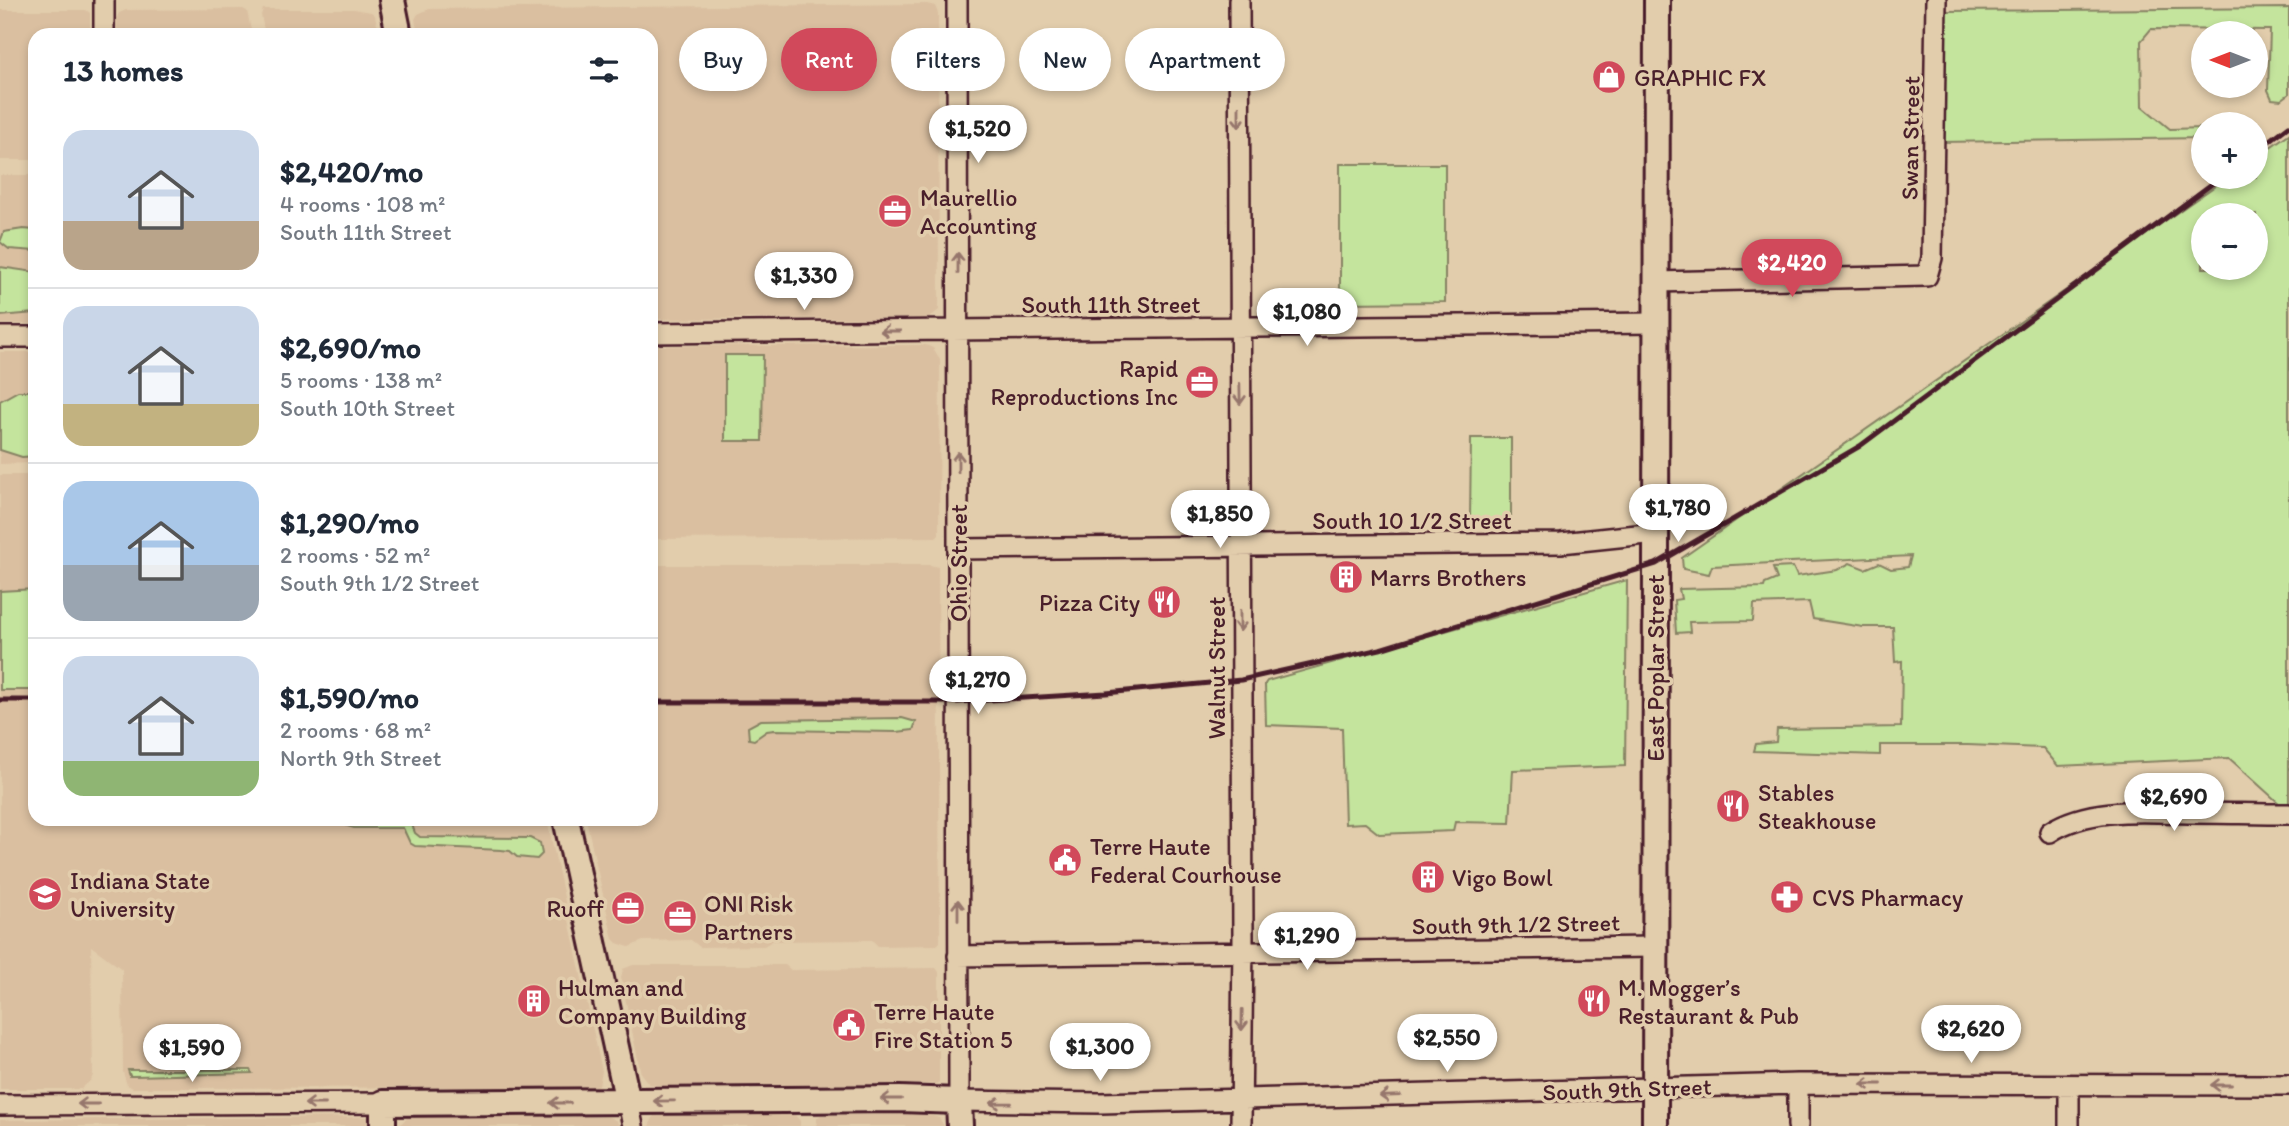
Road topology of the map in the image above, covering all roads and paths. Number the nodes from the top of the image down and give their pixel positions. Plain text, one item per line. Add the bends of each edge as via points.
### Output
1 (104, 0) edge
2 (392, 0) edge
3 (957, 0) edge
4 (1239, 0) edge
5 (1657, 0) edge
6 (1936, 0) edge
7 (104, 28) edge
8 (398, 28) edge
9 (1656, 282) junction
10 (1656, 323) junction
11 (1239, 328) junction
12 (958, 331) junction
13 (658, 333) edge
14 (0, 337) edge
15 (28, 337) edge
16 (1656, 533) junction
17 (1240, 546) junction
18 (958, 549) junction
19 (2289, 814) edge
20 (568, 826) edge
21 (2050, 832) dead end
22 (1655, 947) junction
23 (1242, 953) junction
24 (958, 956) junction
25 (1798, 1084) junction
26 (2069, 1085) junction
27 (2289, 1085) edge
28 (1655, 1088) junction
29 (1241, 1100) junction
30 (959, 1101) junction
31 (0, 1105) edge
32 (383, 1114) edge
33 (631, 1114) edge
34 (960, 1126) edge
35 (1241, 1126) edge
36 (1655, 1126) edge
37 (1798, 1126) edge
38 (2069, 1126) edge

1 - 7 street
2 - 8 main road
12 -> 3 street, Ohio Street
4 -> 11 street, Walnut Street
5 - 9 main road, East Poplar Street
6 - 9 street, Swan Street via 1932,258 1927,276
9 - 10 main road, East Poplar Street
10 - 11 street, South 11th Street
10 - 16 main road, East Poplar Street
11 - 12 street, South 11th Street
11 -> 17 street, Walnut Street
12 -> 13 street, South 11th Street
18 -> 12 street, Ohio Street
14 - 15 street
16 - 17 street, South 10 1/2 Street via 1561,543
16 - 22 main road, East Poplar Street
17 - 18 street, South 10 1/2 Street
17 -> 23 street, Walnut Street
24 -> 18 street, Ohio Street
19 - 21 street via 2132,812 2088,817
20 - 33 main road
22 - 23 street, South 9th 1/2 Street
22 - 28 main road, East Poplar Street
23 - 24 street, South 9th 1/2 Street
23 -> 29 street, Walnut Street
24 - 30 street, Ohio Street
26 -> 25 street, South 9th Street
25 - 28 street, South 9th Street
25 - 37 street
27 -> 26 street, South 9th Street
26 - 38 street
28 -> 29 street, South 9th Street
28 - 36 main road, East Poplar Street
29 -> 30 street, South 9th Street
29 - 35 street, Walnut Street
30 -> 33 main road, South 9th Street via 900,1099
30 - 34 main road, Ohio Street
32 -> 31 street
33 -> 32 main road, South 9th Street

